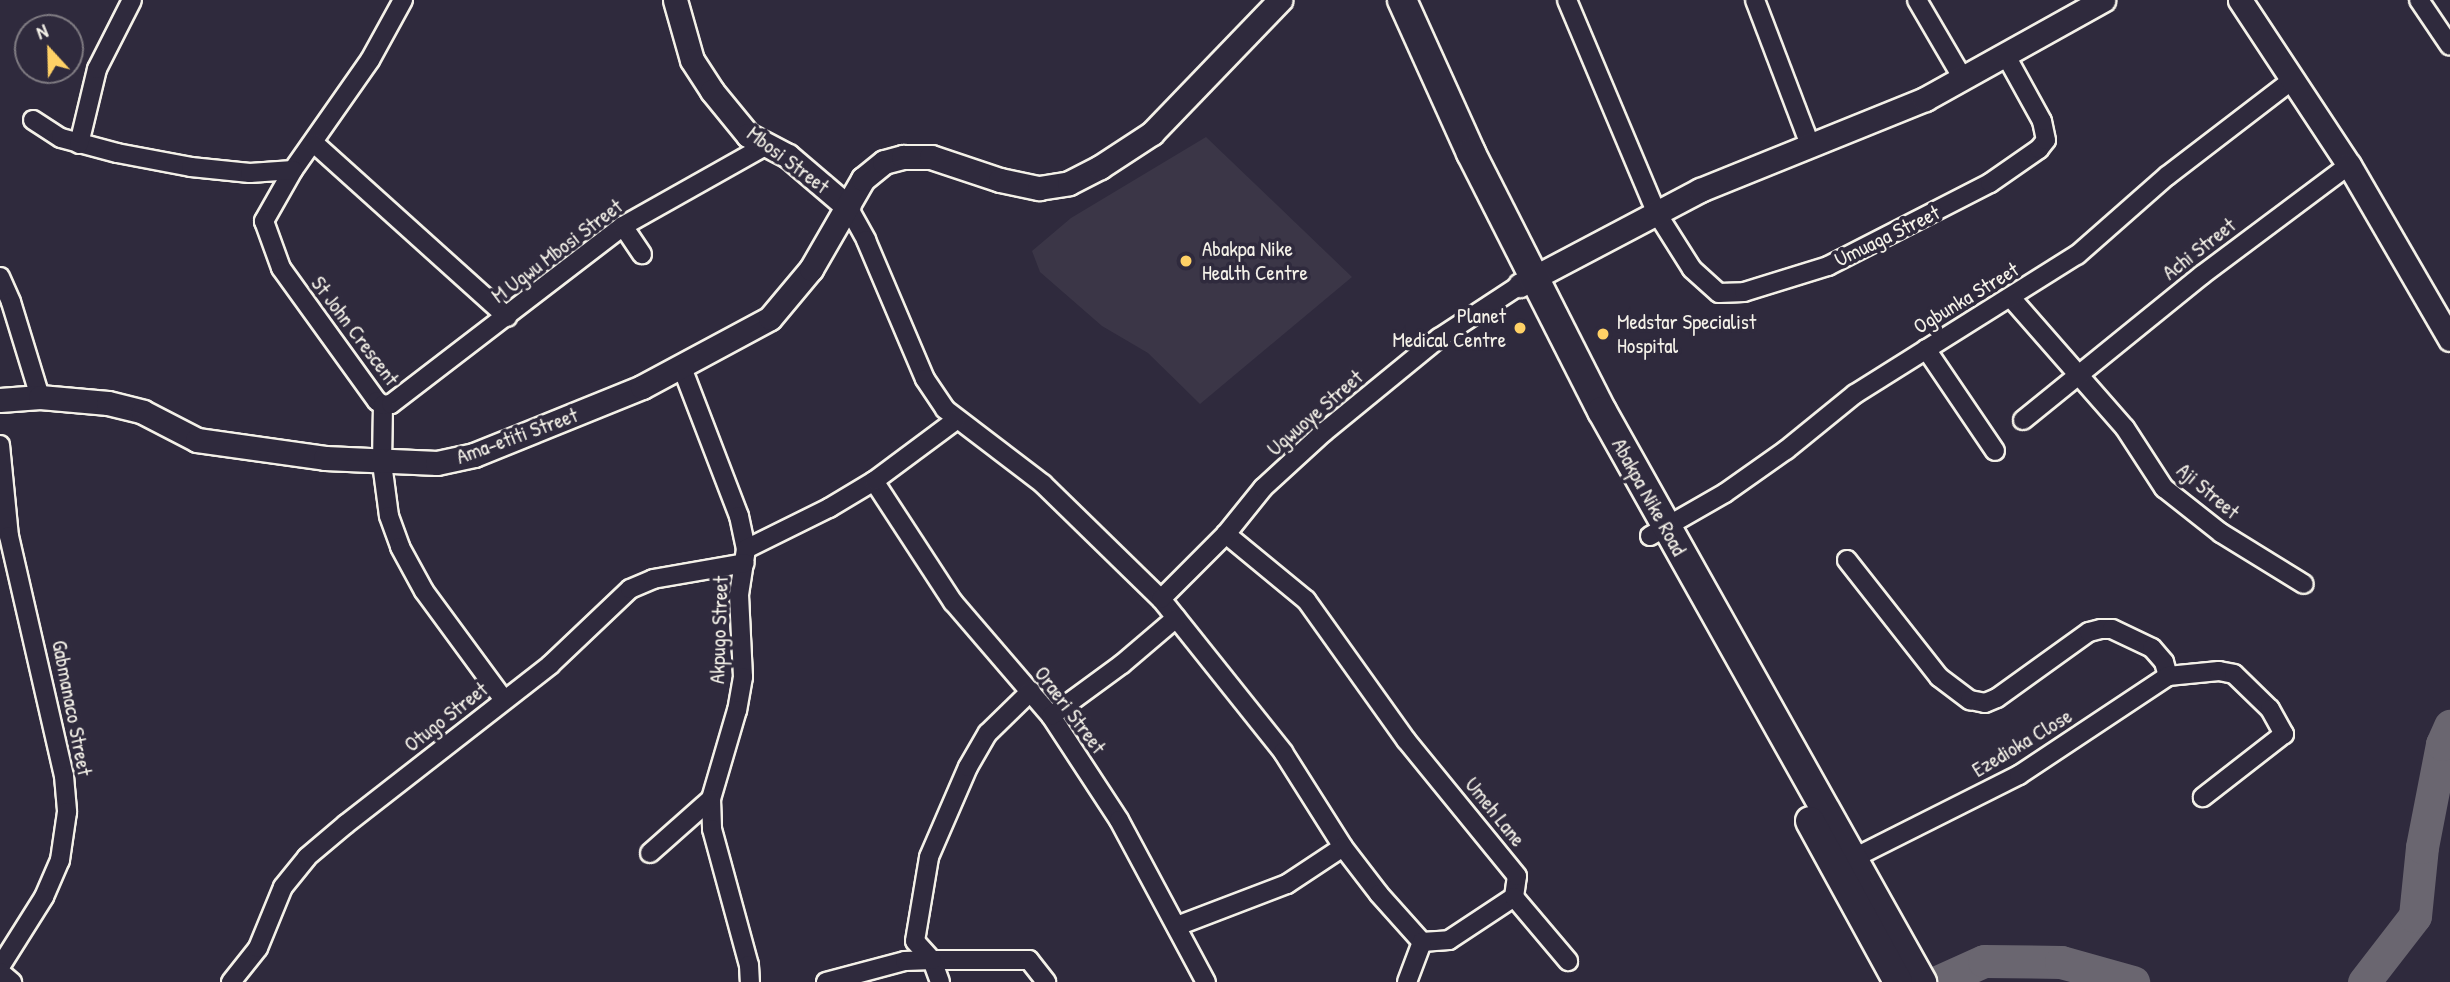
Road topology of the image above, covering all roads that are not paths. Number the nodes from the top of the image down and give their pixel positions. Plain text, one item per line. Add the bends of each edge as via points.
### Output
1 (132, 0) edge
2 (403, 0) edge
3 (675, 0) edge
4 (1280, 0) edge
5 (1390, 0) edge
6 (1402, 0) edge
7 (1567, 0) edge
8 (1755, 0) edge
9 (1917, 0) edge
10 (2103, 0) edge
11 (2239, 0) edge
12 (2419, 0) edge
13 (2450, 46) edge
14 (2006, 54) junction
15 (1962, 76) junction
16 (2292, 80) junction
17 (33, 120) dead end
18 (314, 143) junction
19 (79, 145) junction
20 (767, 145) junction
21 (1810, 145) junction
22 (2349, 164) junction
23 (293, 170) junction
24 (848, 207) junction
25 (1656, 212) junction
26 (623, 226) junction
27 (642, 254) dead end
28 (0, 277) edge
29 (1526, 282) junction
30 (2012, 299) junction
31 (507, 317) junction
32 (2450, 339) edge
33 (1926, 349) junction
34 (681, 365) junction
35 (2080, 374) junction
36 (40, 397) junction
37 (0, 400) edge
38 (383, 405) junction
39 (956, 420) junction
40 (2023, 420) dead end
41 (0, 444) edge
42 (1995, 451) dead end
43 (382, 463) junction
44 (874, 481) junction
45 (1658, 532) junction
46 (1226, 534) junction
47 (745, 556) junction
48 (1847, 560) dead end
49 (2304, 583) dead end
50 (1161, 599) junction
51 (1176, 618) junction
52 (2168, 676) junction
53 (1031, 691) junction
54 (505, 700) junction
55 (1051, 716) junction
56 (2203, 797) dead end
57 (711, 799) junction
58 (1343, 847) junction
59 (650, 853) dead end
60 (1843, 863) junction
61 (1514, 897) junction
62 (1177, 926) junction
63 (1885, 940) junction
64 (1422, 942) junction
65 (927, 956) junction
66 (1568, 961) dead end
67 (0, 969) edge
68 (12, 982) edge
69 (231, 982) edge
70 (750, 982) edge
71 (826, 982) edge
72 (940, 982) edge
73 (1046, 982) edge
74 (1206, 982) edge
75 (1407, 982) edge
76 (1898, 982) edge
77 (1922, 982) edge

1 - 19 street via 96,69
2 - 18 street, St John Crescent via 370,60
3 - 20 street, Mbosi Street via 692,60 748,135
4 - 24 street, Ama-etiti Street via 1152,133 1069,183 1039,188 931,157 903,157 884,162 863,179
5 - 29 main road, Abakpa Nike Road
6 - 29 main road, Abakpa Nike Road
7 - 25 street, Umuaga Street
8 - 21 street
9 - 15 street
10 - 14 street
11 - 16 street
12 - 13 street
14 - 15 street
14 - 25 street, Umuaga Street via 2042,121 2046,140 2039,149 1990,183 1828,265 1744,292 1719,293 1692,269
15 - 21 street via 1897,112
16 - 22 street
16 - 30 street, Ogbunka Street via 2167,176 2077,255
17 - 19 street via 53,135
18 - 23 street, St John Crescent
18 - 31 street
19 - 23 street via 191,167 250,173
20 - 24 street, Mbosi Street via 788,156
20 - 26 street, M Ugwu Mbosi Street
21 - 25 street
22 - 32 street
22 - 35 street, Achi Street
23 - 38 street, St John Crescent via 264,221 269,241 281,268
24 - 34 street, Ama-etiti Street via 811,269 770,318
24 - 39 street via 925,379
25 - 29 street
26 - 27 street
26 - 31 street, M Ugwu Mbosi Street
28 - 36 street
29 - 45 main road, Abakpa Nike Road
29 - 46 street, Ugwuoye Street via 1439,338 1324,432 1263,488
30 - 33 street, Ogbunka Street
30 - 35 street, Aji Street
31 - 38 street, M Ugwu Mbosi Street via 391,404
33 - 42 street
33 - 45 street, Ogbunka Street via 1855,394 1725,493
34 - 43 street, Ama-etiti Street via 602,405 474,455 437,463
34 - 47 street, Akpugo Street via 739,516
35 - 40 street, Achi Street
35 - 49 street, Aji Street via 2125,428 2164,488 2221,534
36 - 37 street, Ama-etiti Street
36 - 43 street, Ama-etiti Street via 108,403 142,412 197,440
38 - 43 street, St John Crescent
39 - 44 street, Otugo Street
39 - 50 street via 1043,484
41 - 67 street, Gabmanaco Street via 9,536 64,776 67,812 60,860 44,897
43 - 54 street, St John Crescent via 388,516 400,547 424,591
44 - 47 street, Otugo Street
44 - 53 street, Oraeri Street via 953,602
45 - 60 main road, Abakpa Nike Road via 1789,780
46 - 50 street, Ugwuoye Street
46 - 61 street, Umeh Lane via 1306,600 1406,740 1517,876
47 - 54 street, Otugo Street via 630,589 550,665
47 - 57 street, Akpugo Street via 739,595 743,677
48 - 52 street via 1939,677 1970,700 1985,703 1997,698 2090,632 2101,629 2112,629 2152,648
50 - 51 street
51 - 55 street
51 - 58 street via 1283,752
52 - 56 street, Ezedioka Close via 2234,674 2270,709 2284,734
52 - 60 street, Ezedioka Close via 2019,775
53 - 55 street, Oraeri Street
53 - 65 street via 988,733 937,833 915,941
54 - 69 street, Otugo Street via 307,857 283,887 258,948
55 - 62 street, Oraeri Street via 1119,820
57 - 59 street
57 - 70 street, Akpugo Street via 712,829
58 - 62 street via 1287,884
58 - 64 street
60 - 63 main road, Abakpa Nike Road
61 - 64 street via 1449,940
61 - 66 street
62 - 74 street, Oraeri Street
63 - 76 main road, Abakpa Nike Road
63 - 77 main road, Abakpa Nike Road
64 - 75 street
65 - 71 street
65 - 72 street
65 - 73 street via 1030,960
67 - 68 street

